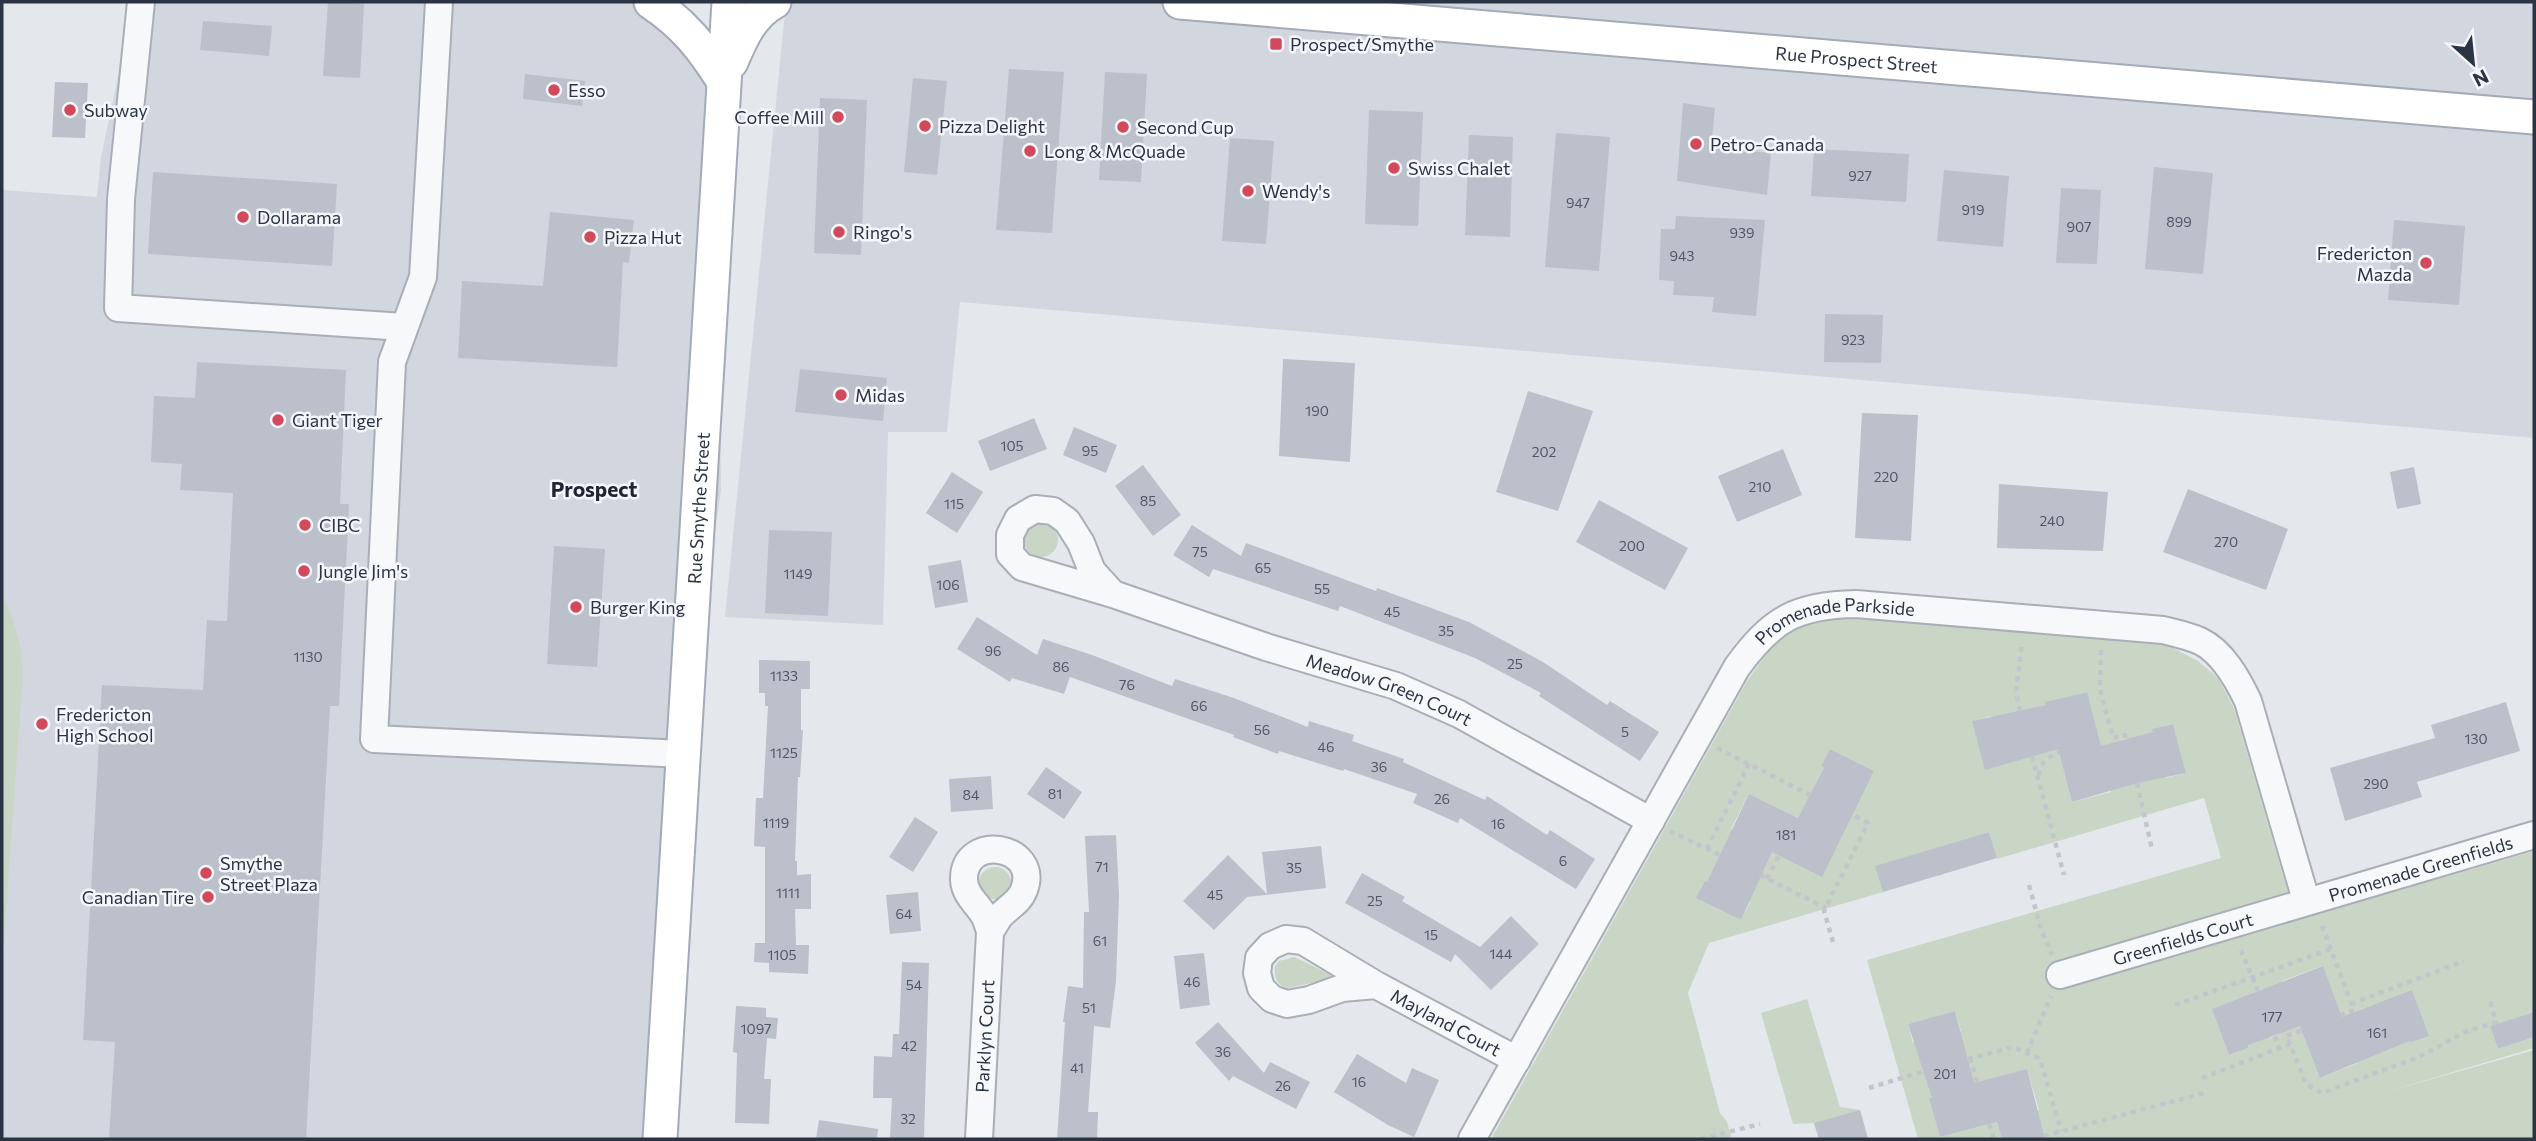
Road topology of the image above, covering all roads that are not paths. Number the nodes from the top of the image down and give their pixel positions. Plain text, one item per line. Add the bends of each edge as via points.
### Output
1 (141, 2) edge
2 (439, 2) edge
3 (651, 2) edge
4 (729, 2) edge
5 (774, 2) edge
6 (1180, 2) edge
7 (723, 80) junction
8 (2534, 117) edge
9 (404, 327) junction
10 (1113, 594) dead end
11 (682, 754) junction
12 (1651, 821) junction
13 (2534, 835) edge
14 (2306, 900) junction
15 (990, 932) dead end
16 (2060, 975) road end
17 (1376, 985) dead end
18 (1517, 1060) junction
19 (660, 1139) edge
20 (979, 1139) edge
21 (1472, 1139) edge

1 - 9 street via 121,199 118,308
2 - 9 street via 423,277
3 - 7 main road via 672,15 701,45
4 - 7 main road, Rue Smythe Street
5 - 7 main road via 744,31
6 - 8 main road, Rue Prospect Street
7 - 11 main road, Rue Smythe Street
9 - 11 street via 393,362 374,739
10 - 12 street, Meadow Green Court via 1396,686 1459,714
11 - 19 main road, Rue Smythe Street
12 - 14 street, Promenade Parkside via 1752,646 1770,628 1806,609 1856,604 2163,630 2202,642 2238,680
12 - 18 street, Promenade Parkside
13 - 14 street, Promenade Greenfields
14 - 16 street, Greenfields Court
15 - 20 street, Parklyn Court
17 - 18 street, Mayland Court
18 - 21 street, Promenade Parkside

